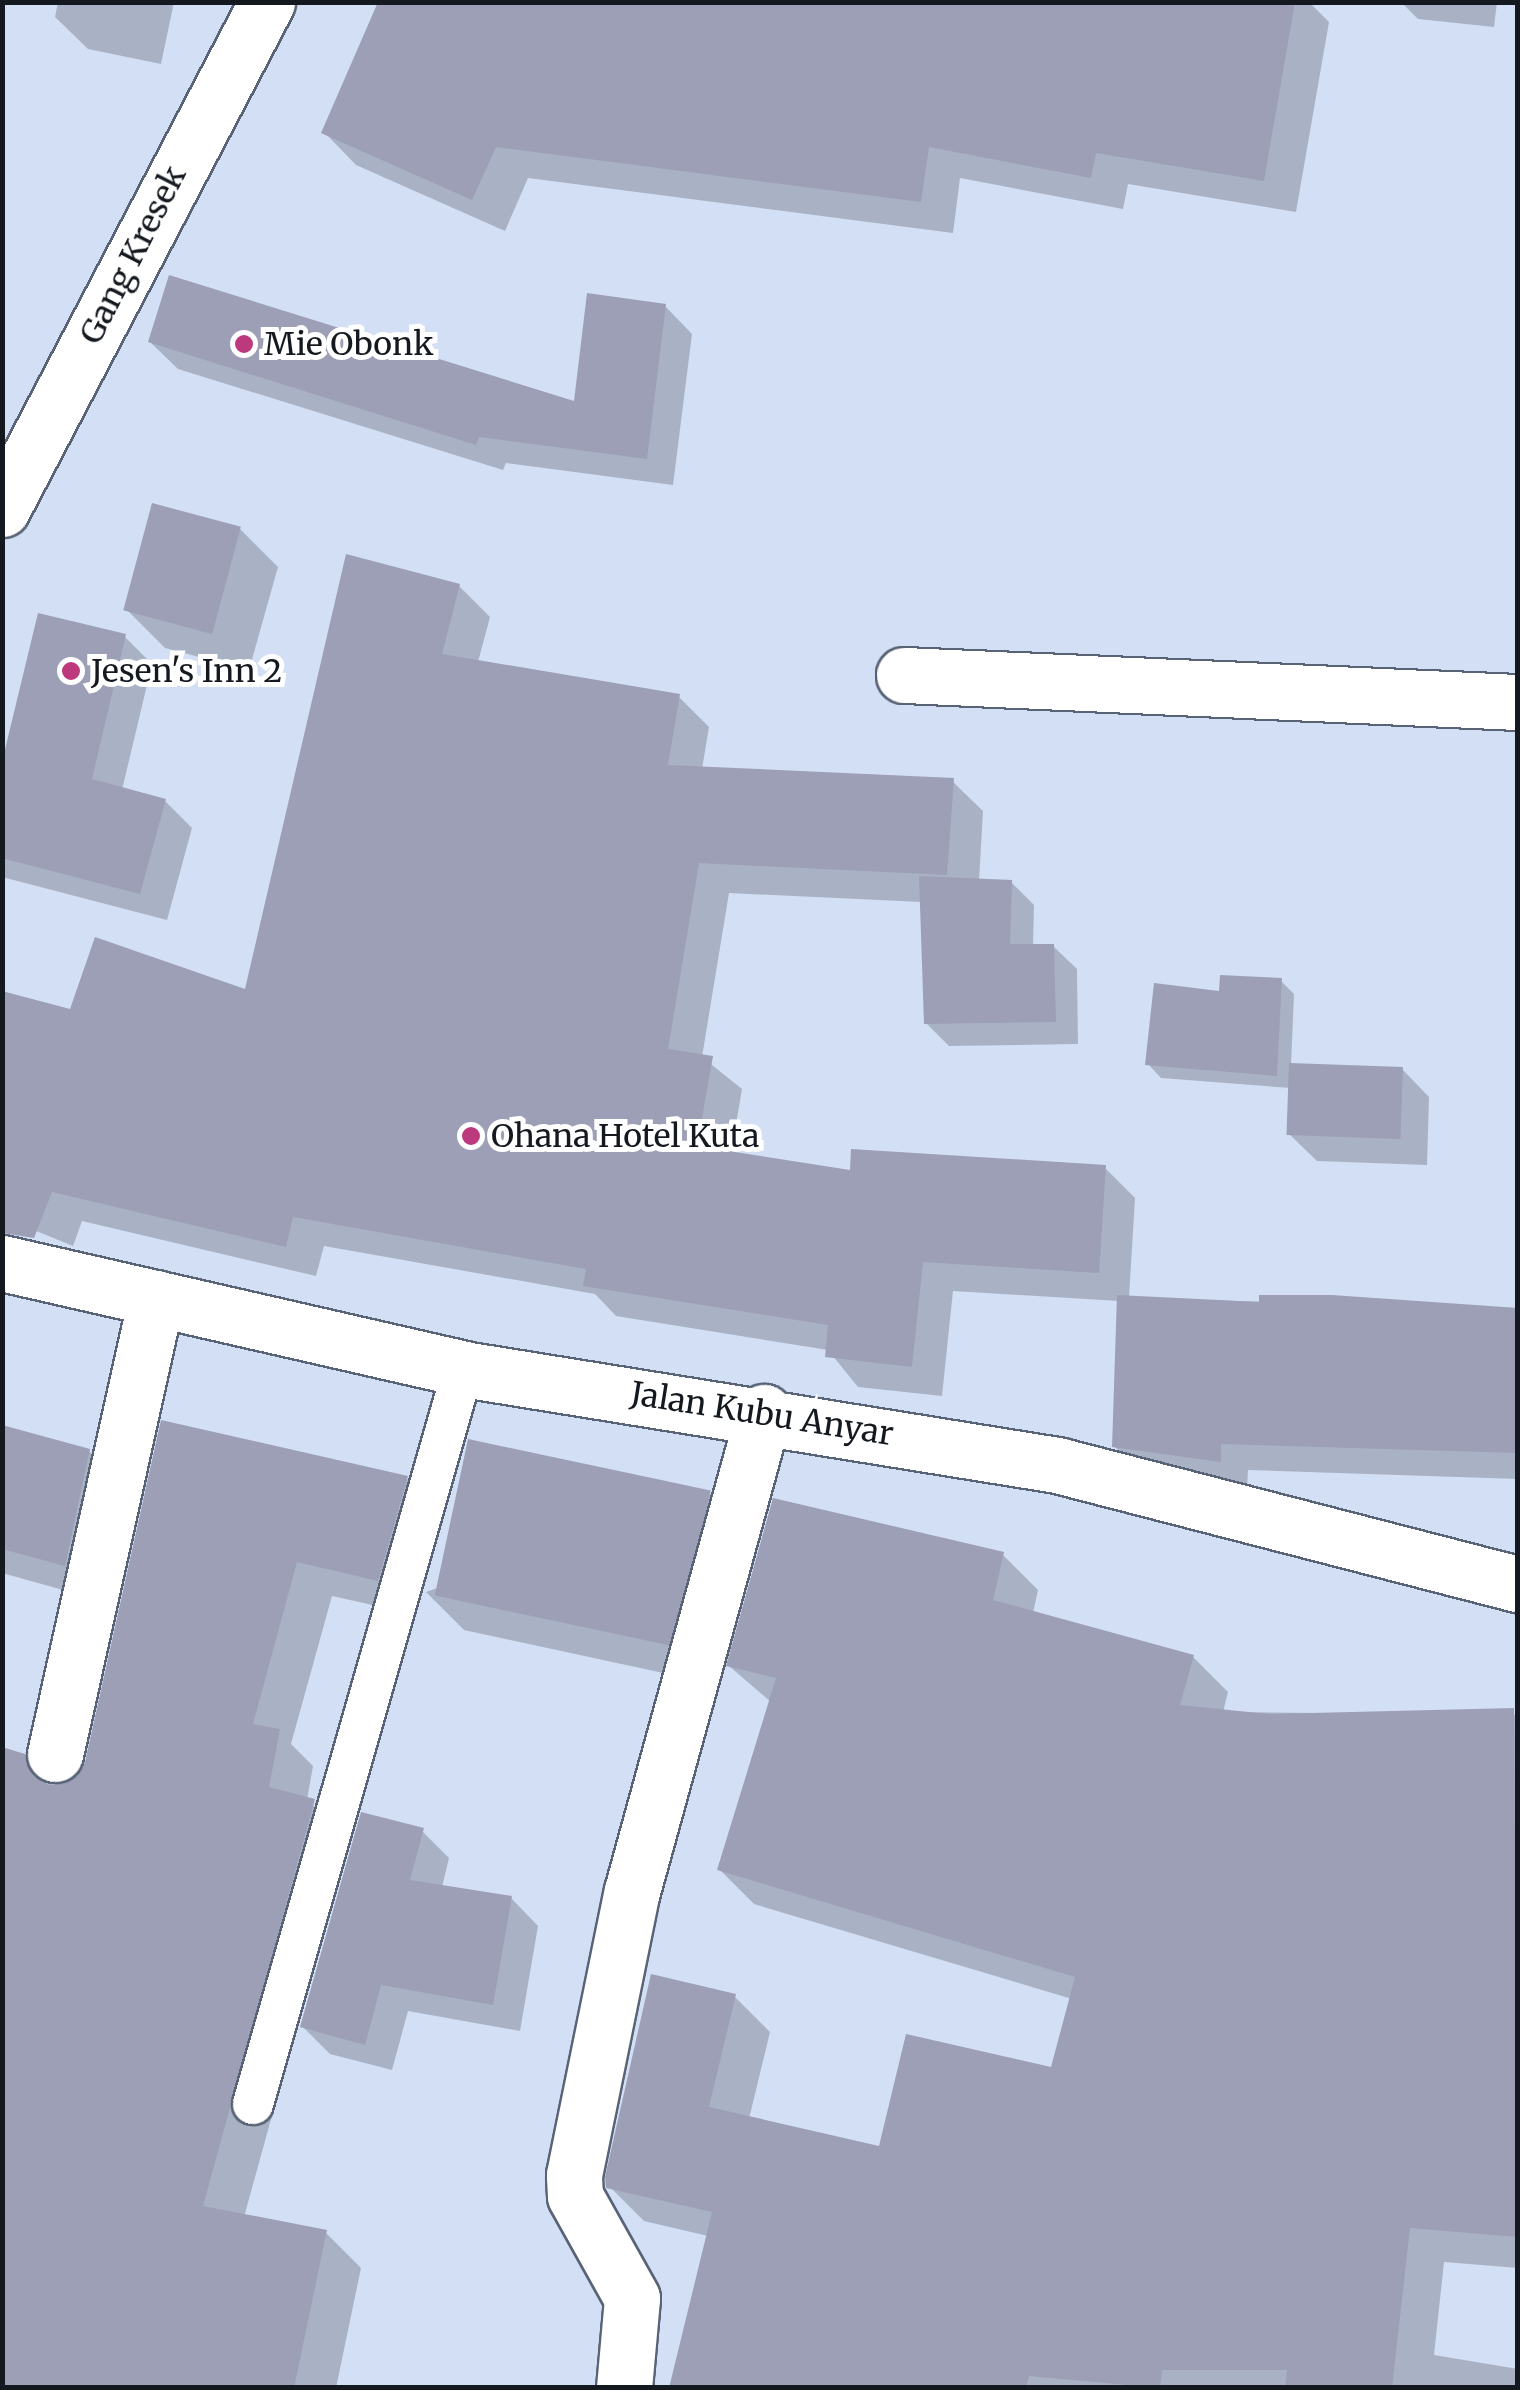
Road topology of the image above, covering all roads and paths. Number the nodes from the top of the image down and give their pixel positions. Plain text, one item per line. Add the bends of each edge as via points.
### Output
1 (266, 2) edge
2 (2, 508) edge
3 (904, 676) dead end
4 (1518, 702) edge
5 (2, 1262) edge
6 (156, 1298) junction
7 (463, 1370) junction
8 (764, 1412) junction
9 (1518, 1584) edge
10 (55, 1754) dead end
11 (253, 2104) dead end
12 (624, 2388) edge

1 - 2 street, Gang Kresek
3 - 4 street
5 - 6 street, Jalan Kubu Anyar
6 - 7 street, Jalan Kubu Anyar
6 - 10 street
7 - 8 street, Jalan Kubu Anyar
7 - 11 lane
8 - 9 street, Jalan Kubu Anyar via 1057,1465
8 - 12 street via 632,1891 574,2175 575,2196 632,2298

